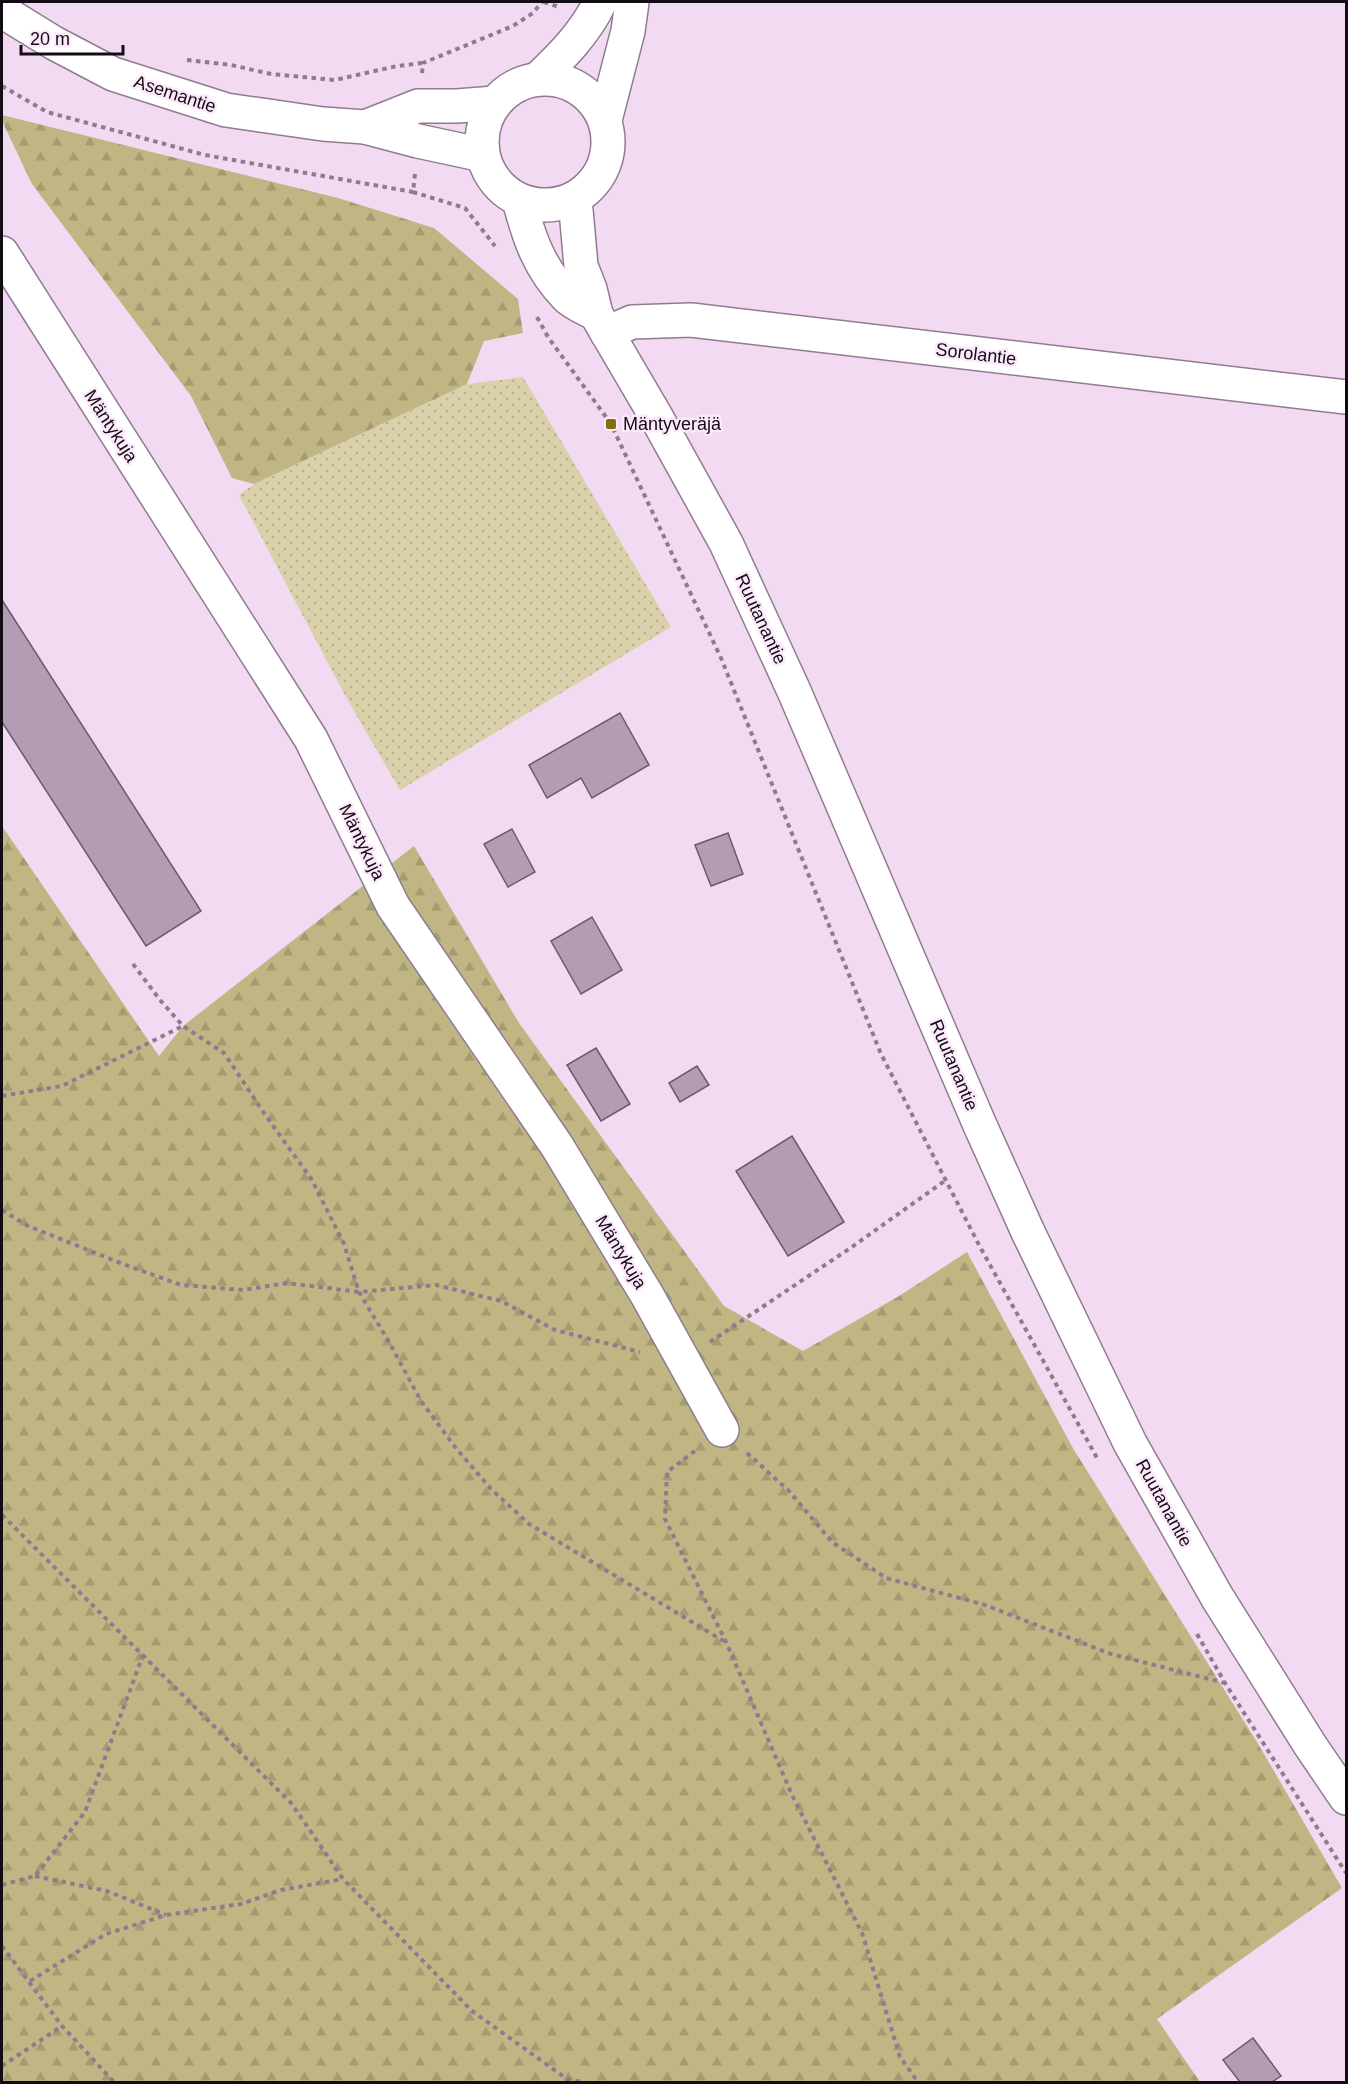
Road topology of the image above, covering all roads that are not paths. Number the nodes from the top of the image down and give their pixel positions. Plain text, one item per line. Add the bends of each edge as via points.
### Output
1 (600, 2) edge
2 (632, 2) edge
3 (2, 11) edge
4 (538, 79) junction
5 (495, 103) junction
6 (604, 120) junction
7 (365, 127) junction
8 (483, 155) junction
9 (575, 199) junction
10 (519, 200) junction
11 (2, 253) edge
12 (601, 323) junction
13 (1347, 397) edge
14 (722, 1430) road end
15 (1347, 1798) edge

1 - 4 main road via 574,43
2 - 6 main road
3 - 7 main road, Asemantie via 113,74 226,110
4 - 5 main road via 507,91
4 - 6 main road via 571,84 597,105
5 - 7 main road, Asemantie via 418,106
5 - 8 main road via 486,119
6 - 9 main road via 609,137 608,156 590,188
7 - 8 main road, Asemantie
8 - 10 main road via 490,174 502,189
9 - 10 main road via 557,205
9 - 12 main road, Ruutanantie via 581,266
10 - 12 main road via 536,256 568,299
11 - 14 main road, Mäntykuja via 311,740 393,906 557,1146
12 - 13 main road, Sorolantie via 691,321
12 - 15 main road, Ruutanantie via 726,543 794,691 979,1123 1130,1443 1217,1598

